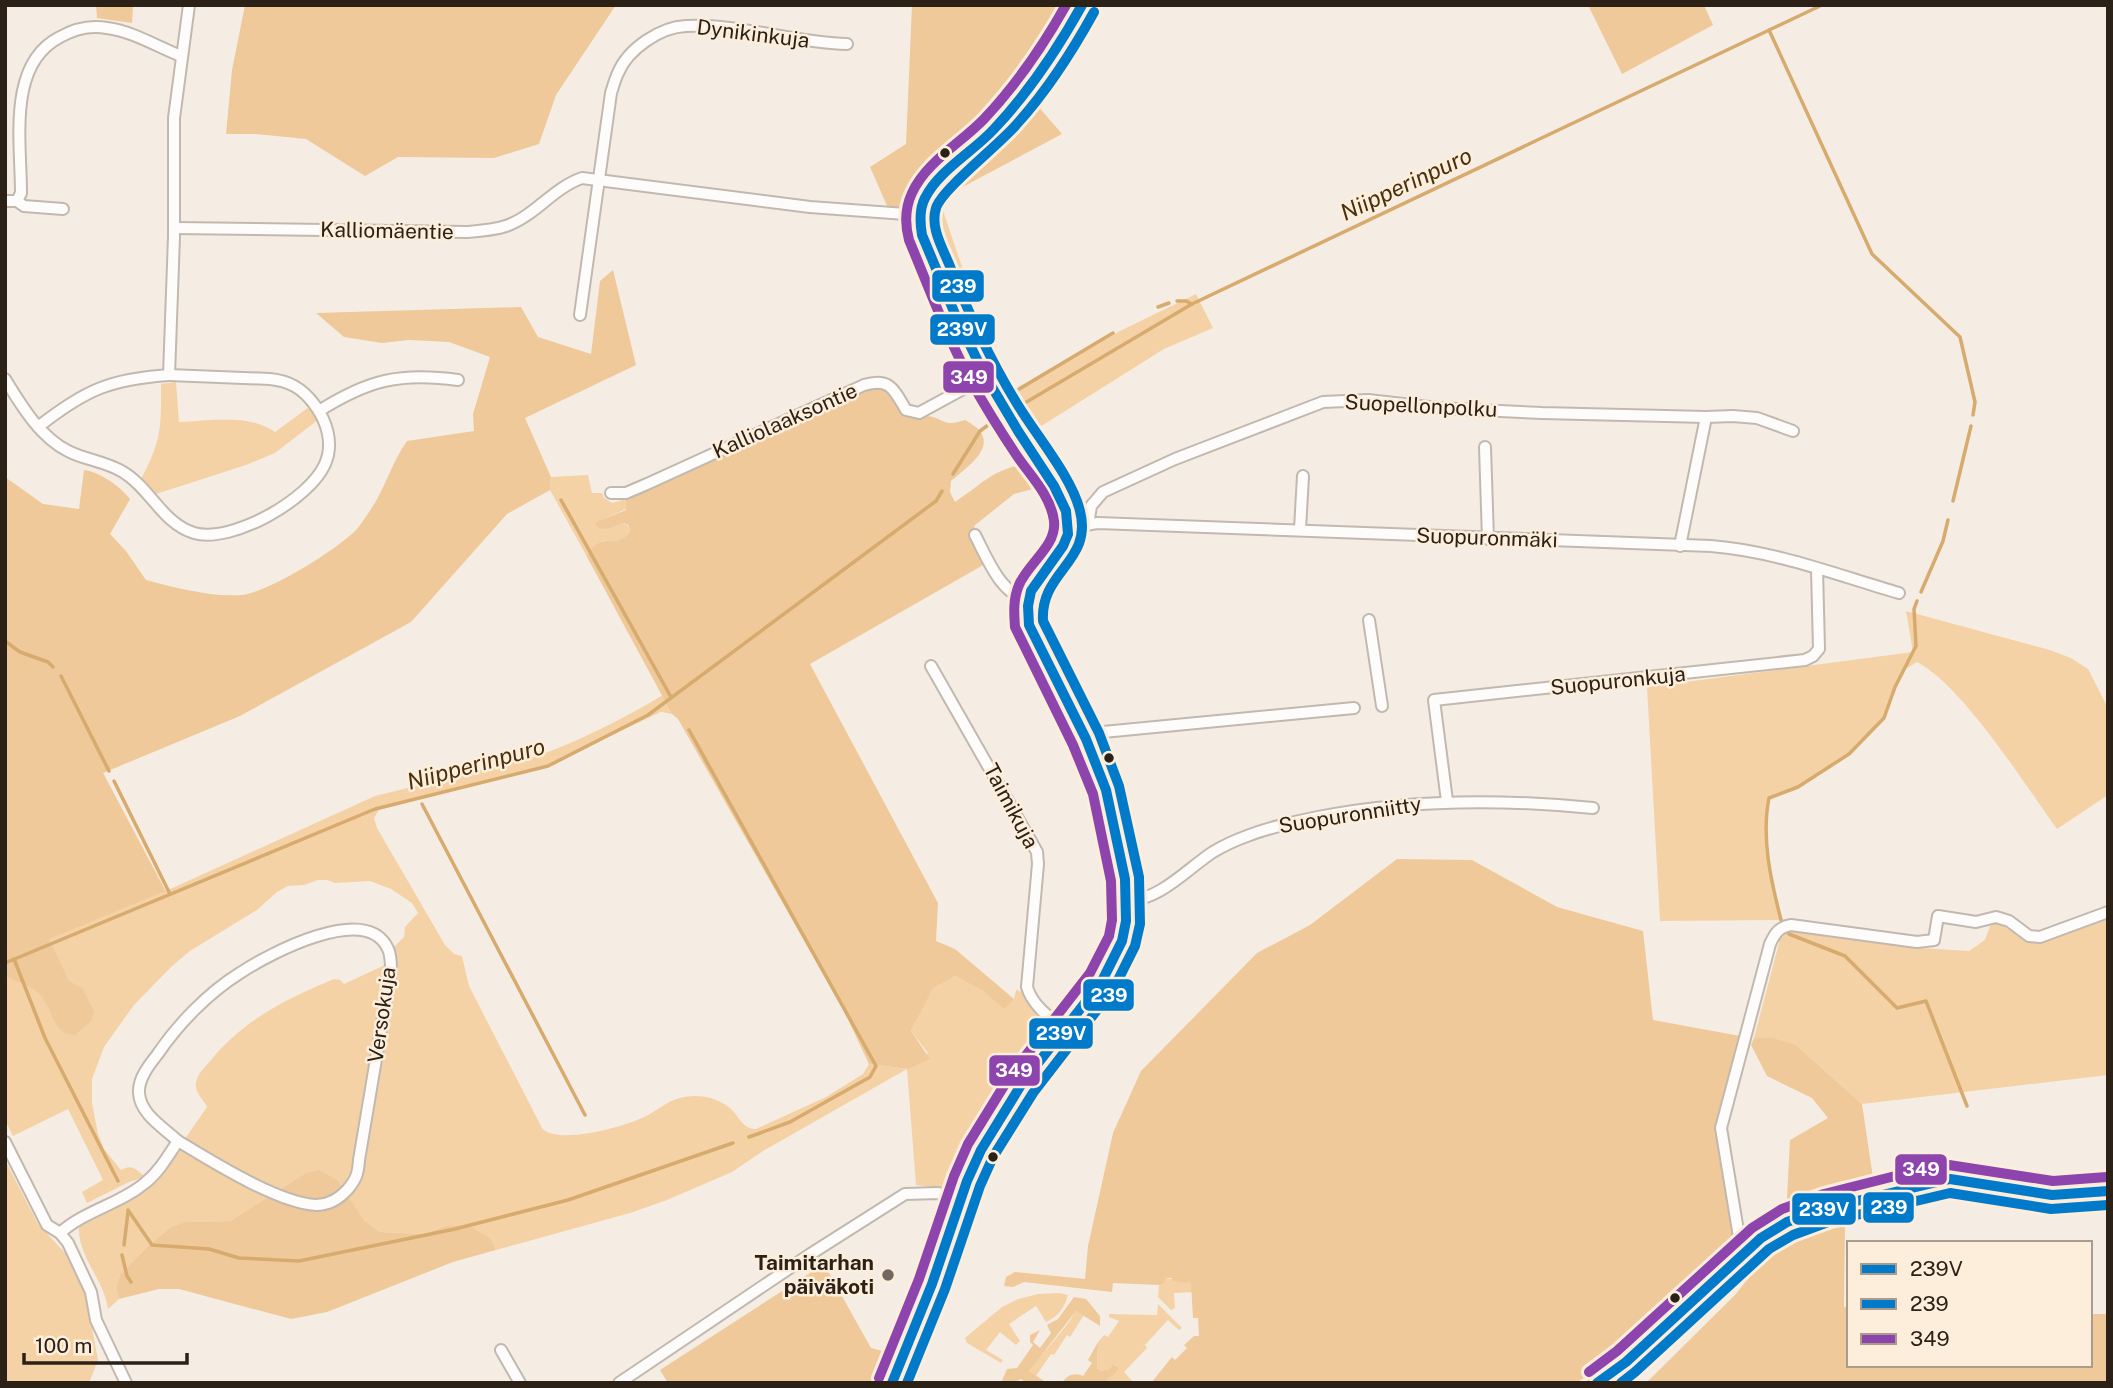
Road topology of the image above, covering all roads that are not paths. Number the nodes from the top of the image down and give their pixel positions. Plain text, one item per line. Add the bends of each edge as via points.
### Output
1 (189, 5) edge
2 (1082, 5) edge
3 (847, 44) dead end
4 (181, 56) junction
5 (599, 180) junction
6 (5, 201) edge
7 (18, 201) junction
8 (63, 209) dead end
9 (919, 215) junction
10 (174, 228) junction
11 (580, 315) dead end
12 (169, 375) junction
13 (985, 377) junction
14 (5, 379) edge
15 (458, 380) dead end
16 (319, 411) junction
17 (1706, 417) junction
18 (38, 427) junction
19 (1793, 431) dead end
20 (1485, 447) dead end
21 (1303, 476) dead end
22 (611, 493) dead end
23 (1088, 525) junction
24 (1070, 527) junction
25 (1300, 529) junction
26 (975, 535) dead end
27 (1488, 539) junction
28 (1680, 546) junction
29 (1817, 569) junction
30 (1899, 593) dead end
31 (1027, 600) junction
32 (1369, 620) dead end
33 (931, 666) dead end
34 (1382, 706) dead end
35 (1354, 708) dead end
36 (1086, 739) junction
37 (1447, 801) junction
38 (1593, 807) dead end
39 (1127, 901) junction
40 (2108, 912) edge
41 (1064, 1029) junction
42 (178, 1141) junction
43 (5, 1142) edge
44 (2108, 1191) edge
45 (961, 1200) junction
46 (60, 1233) junction
47 (1742, 1255) junction
48 (501, 1350) dead end
49 (126, 1383) edge
50 (520, 1383) edge
51 (619, 1383) edge
52 (892, 1383) edge
53 (1597, 1383) edge

1 - 4 street
2 - 9 street via 1018,102 928,192
3 - 5 street, Dynikinkuja via 685,26 665,31 639,46 618,72
4 - 7 street via 116,29 94,27 66,34 42,49 22,87
4 - 10 street via 174,118
5 - 9 street, Kalliomäentie via 810,207
5 - 10 street, Kalliomäentie via 571,182 522,218 486,230
5 - 11 street, Dynikinkuja
6 - 7 street
7 - 8 street via 24,206
9 - 13 street via 922,235
10 - 12 street
12 - 16 street via 283,381 307,395
12 - 18 street via 132,377 109,384 63,407
13 - 22 street, Kalliolaaksontie via 919,413 906,410 885,383 864,385 626,493
13 - 24 street via 1061,497
14 - 18 street
15 - 16 street via 413,377 374,382
16 - 18 street via 329,451 316,479 253,524 202,535 180,527 137,481 114,467 70,453
17 - 19 street, Suopellonpolku via 1757,418
17 - 23 street, Suopellonpolku via 1542,414 1368,400 1323,402 1103,492 1091,506
17 - 28 street
20 - 27 street
21 - 25 street
23 - 24 street, Suopuronmäki
23 - 25 street, Suopuronmäki
24 - 31 street via 1060,551
25 - 27 street, Suopuronmäki
26 - 31 street via 1005,587
27 - 28 street, Suopuronmäki
28 - 29 street, Suopuronmäki via 1740,549
29 - 30 street, Suopuronmäki
29 - 37 street, Suopuronkuja via 1819,649 1805,660 1434,701
31 - 36 street via 1029,625
32 - 34 street
33 - 41 street, Taimikuja via 1037,852 1027,987 1029,995
35 - 36 street via 1103,732
36 - 39 street via 1113,817
37 - 38 street, Suopuronniitty
37 - 39 street, Suopuronniitty via 1278,825 1214,851 1155,892
39 - 41 street via 1122,941 1112,963
40 - 47 street via 2040,937 2029,936 1996,917 1976,922 1938,916 1934,940 1917,942 1783,926 1770,944 1721,1128
41 - 45 street via 990,1133
42 - 42 street, Versokuja via 297,1201 317,1205 341,1196 358,1177 391,970 382,941 353,929 298,942 239,973 188,1016 149,1066 139,1092 148,1115
42 - 46 street via 144,1185 75,1220
43 - 46 street via 47,1225
44 - 47 street via 2052,1195 1983,1183 1926,1183 1787,1222
45 - 51 street via 938,1193 905,1194
45 - 52 street
46 - 49 street via 91,1292 96,1320
47 - 53 street
48 - 50 street

